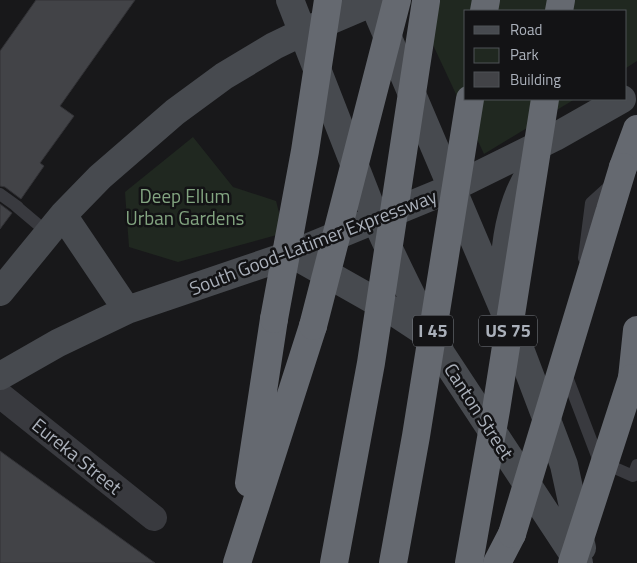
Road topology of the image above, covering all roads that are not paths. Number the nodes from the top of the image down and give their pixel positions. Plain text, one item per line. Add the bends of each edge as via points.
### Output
1 (290, 0) edge
2 (328, 0) edge
3 (426, 0) edge
4 (380, 1) edge
5 (303, 32) junction
6 (470, 100) edge
7 (545, 100) edge
8 (620, 100) edge
9 (637, 129) edge
10 (555, 138) junction
11 (637, 161) edge
12 (452, 188) junction
13 (0, 194) edge
14 (376, 220) junction
15 (56, 224) junction
16 (292, 254) junction
17 (0, 291) edge
18 (127, 310) junction
19 (637, 330) edge
20 (433, 337) junction
21 (517, 340) junction
22 (634, 371) edge
23 (0, 376) edge
24 (0, 395) edge
25 (637, 465) edge
26 (154, 518) dead end
27 (237, 563) edge
28 (334, 563) edge
29 (393, 563) edge
30 (469, 563) edge
31 (497, 563) edge
32 (572, 563) edge
33 (579, 563) edge
34 (585, 563) edge

1 - 5 main road, Canton Street
2 - 27 highway, bridge
3 - 28 highway, bridge via 371,363
4 - 5 main road
4 - 12 main road
4 - 27 highway, bridge via 313,326
5 - 14 main road, Canton Street
5 - 15 main road via 224,76 175,112 100,177
6 - 29 highway, I 45, bridge
7 - 30 highway, US 75, bridge
8 - 10 main road, South Good-Latimer Expressway
9 - 31 highway, bridge via 512,534
10 - 12 main road, South Good-Latimer Expressway
10 - 21 main road via 525,180 512,214 504,262
11 - 25 lane via 591,203 568,377 598,461 633,476
12 - 14 main road, South Good-Latimer Expressway
12 - 21 main road
13 - 15 lane via 17,207
14 - 16 main road, South Good-Latimer Expressway
14 - 20 main road, Canton Street
15 - 17 main road
15 - 18 main road
16 - 18 main road, South Good-Latimer Expressway
16 - 20 main road
18 - 23 main road, South Good-Latimer Expressway
19 - 22 highway
20 - 33 main road, Canton Street
21 - 34 main road via 564,465
22 - 32 highway, bridge
24 - 26 street, Eureka Street

